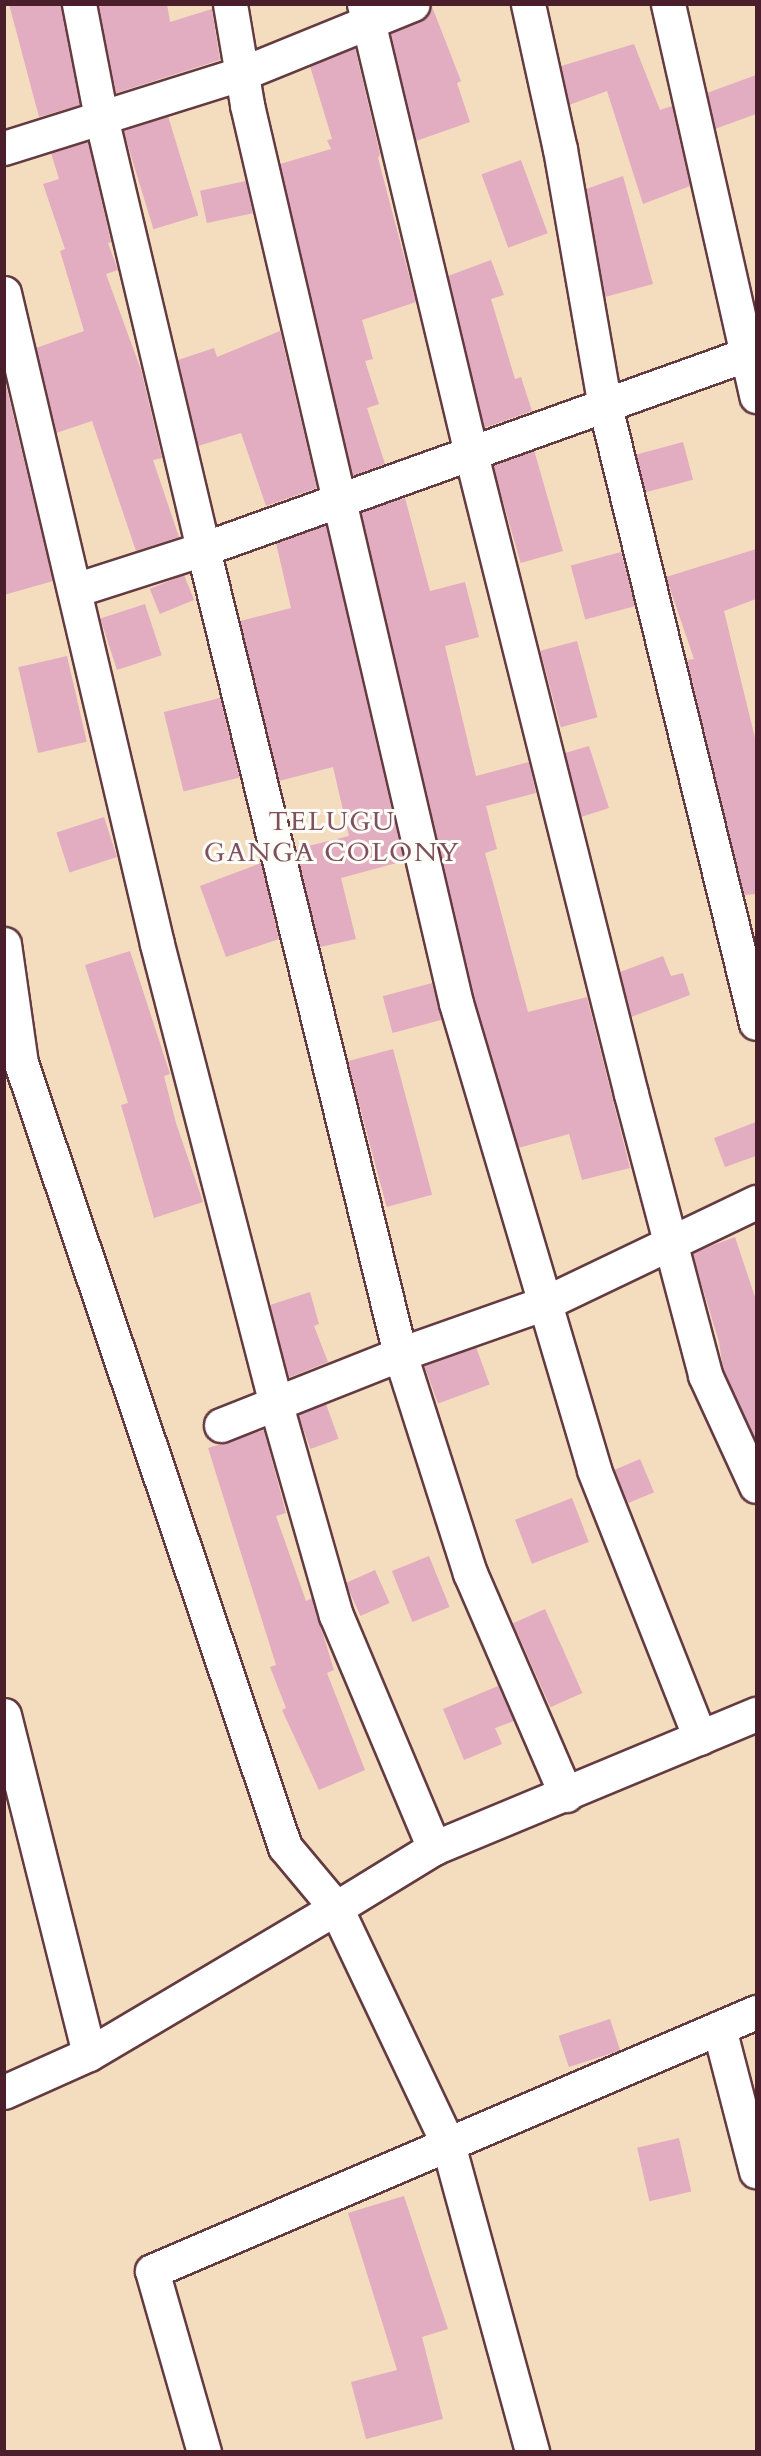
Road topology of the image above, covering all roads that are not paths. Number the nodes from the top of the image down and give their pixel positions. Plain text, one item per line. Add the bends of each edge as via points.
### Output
1 (79, 4) edge
2 (230, 4) edge
3 (413, 4) edge
4 (528, 4) edge
5 (668, 4) edge
6 (365, 13) edge
7 (243, 73) junction
8 (101, 117) junction
9 (4, 148) edge
10 (4, 293) edge
11 (751, 352) edge
12 (756, 396) edge
13 (605, 406) junction
14 (471, 454) junction
15 (338, 498) junction
16 (203, 549) junction
17 (75, 590) junction
18 (4, 944) edge
19 (756, 1023) edge
20 (13, 1068) edge
21 (756, 1202) edge
22 (671, 1245) junction
23 (545, 1303) junction
24 (400, 1354) junction
25 (276, 1405) junction
26 (221, 1425) dead end
27 (756, 1486) edge
28 (756, 1714) edge
29 (4, 1715) edge
30 (700, 1738) junction
31 (566, 1795) junction
32 (434, 1848) junction
33 (336, 1908) junction
34 (756, 2012) edge
35 (719, 2028) junction
36 (89, 2054) junction
37 (4, 2092) edge
38 (448, 2144) junction
39 (756, 2172) edge
40 (204, 2451) edge
41 (532, 2451) edge

1 - 8 street
2 - 7 street
3 - 6 street
4 - 13 street via 561,149
5 - 11 street
6 - 7 street
6 - 14 street
7 - 8 street
7 - 15 street via 247,105
8 - 9 street
8 - 16 street
10 - 17 street
11 - 12 street
11 - 13 street
13 - 14 street
13 - 19 street
14 - 15 street
14 - 22 street
15 - 16 street
15 - 23 street via 456,1003
16 - 17 street
16 - 24 street
17 - 25 street via 157,944
18 - 20 street
20 - 33 street via 285,1847
21 - 22 street
22 - 23 street
22 - 27 street via 705,1375
23 - 24 street
23 - 30 street via 594,1470
24 - 25 street
24 - 31 street via 470,1573
25 - 26 street
25 - 32 street via 336,1616
28 - 30 street
29 - 36 street
30 - 31 street
31 - 32 street
32 - 33 street
33 - 36 street
33 - 38 street
34 - 35 street
35 - 38 street
35 - 39 street
36 - 37 street
38 - 40 street via 152,2271
38 - 41 street

